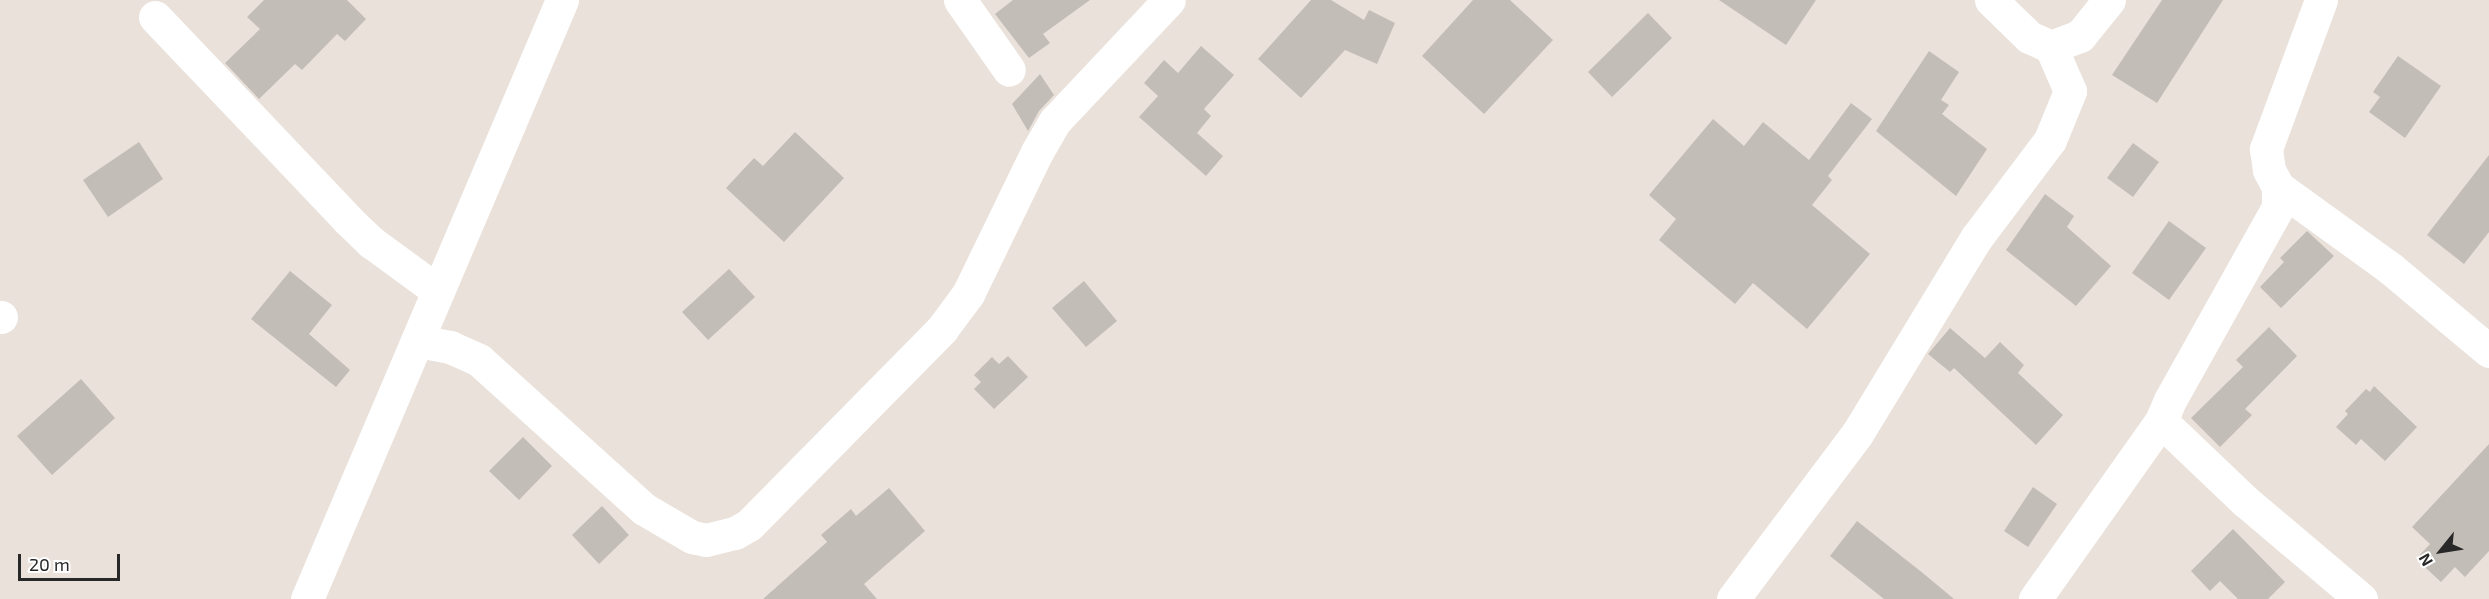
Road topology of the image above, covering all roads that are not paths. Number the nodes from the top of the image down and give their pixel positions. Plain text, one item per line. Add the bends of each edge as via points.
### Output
1 (562, 0) edge
2 (960, 0) edge
3 (1169, 0) edge
4 (1991, 0) edge
5 (2109, 0) edge
6 (2321, 0) edge
7 (155, 17) dead end
8 (2051, 47) junction
9 (1009, 70) dead end
10 (2278, 187) junction
11 (438, 291) junction
12 (417, 341) junction
13 (2489, 351) edge
14 (2161, 421) junction
15 (307, 599) edge
16 (1733, 599) edge
17 (2035, 599) edge
18 (2361, 599) edge

1 - 11 street
2 - 9 street
3 - 12 street via 1056,121 968,294 942,329 749,525 735,533 706,540 692,537 644,509 479,360 450,347
4 - 8 street via 2029,37
5 - 8 street via 2080,36
6 - 10 street via 2266,148 2269,170
7 - 11 street via 348,220 371,242
8 - 16 street via 2070,91 2050,140 1977,237 1857,434
10 - 13 street via 2390,268
10 - 14 street via 2278,207
11 - 12 street
12 - 15 street
14 - 17 street
14 - 18 street via 2245,501

